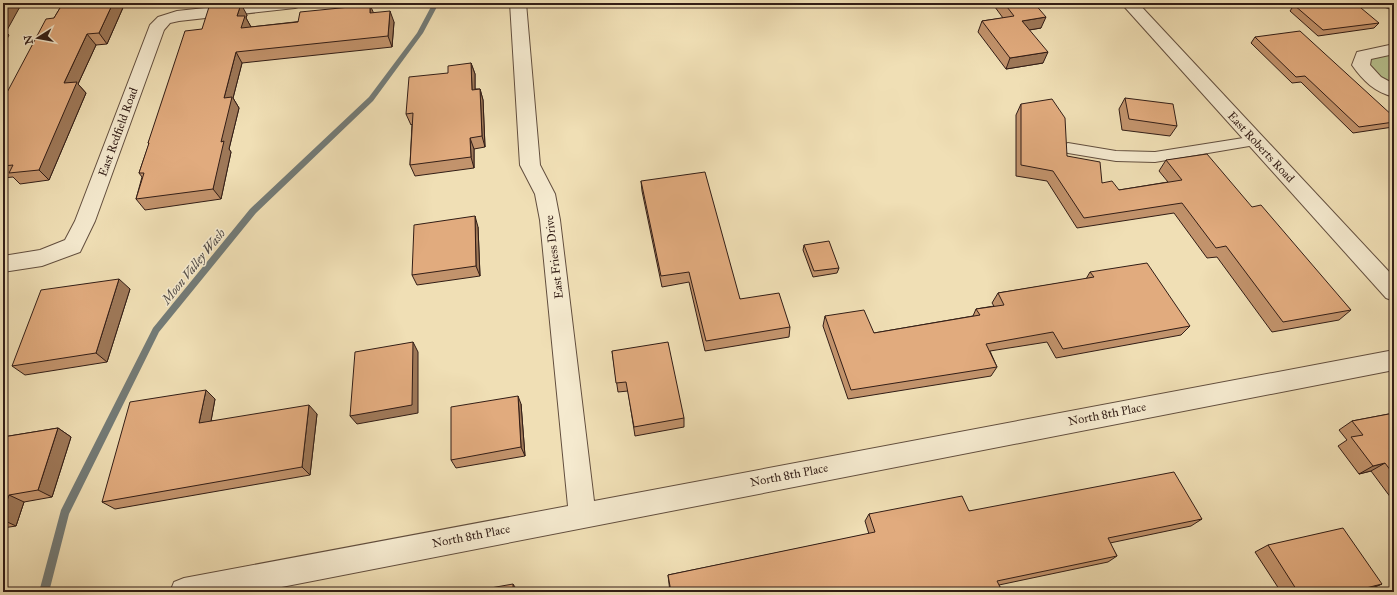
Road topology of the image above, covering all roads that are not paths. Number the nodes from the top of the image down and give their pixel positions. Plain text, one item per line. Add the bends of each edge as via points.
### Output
1 (295, 3) edge
2 (518, 3) edge
3 (1129, 3) edge
4 (1389, 3) edge
5 (1394, 5) edge
6 (1394, 49) edge
7 (1394, 91) edge
8 (1256, 141) junction
9 (1068, 148) edge
10 (3, 264) edge
11 (1394, 292) edge
12 (1394, 360) edge
13 (582, 514) junction
14 (184, 592) edge

1 - 10 street, East Redfield Road via 177,16 164,20 156,28 85,221 73,246 42,258
2 - 13 street, East Friess Drive via 530,164 545,194 550,220
3 - 8 street, East Roberts Road
4 - 5 street
6 - 7 street via 1364,56 1361,65 1367,75
8 - 9 lane via 1156,157 1116,156
8 - 11 street, East Roberts Road
12 - 13 street, North 8th Place
13 - 14 street, North 8th Place

